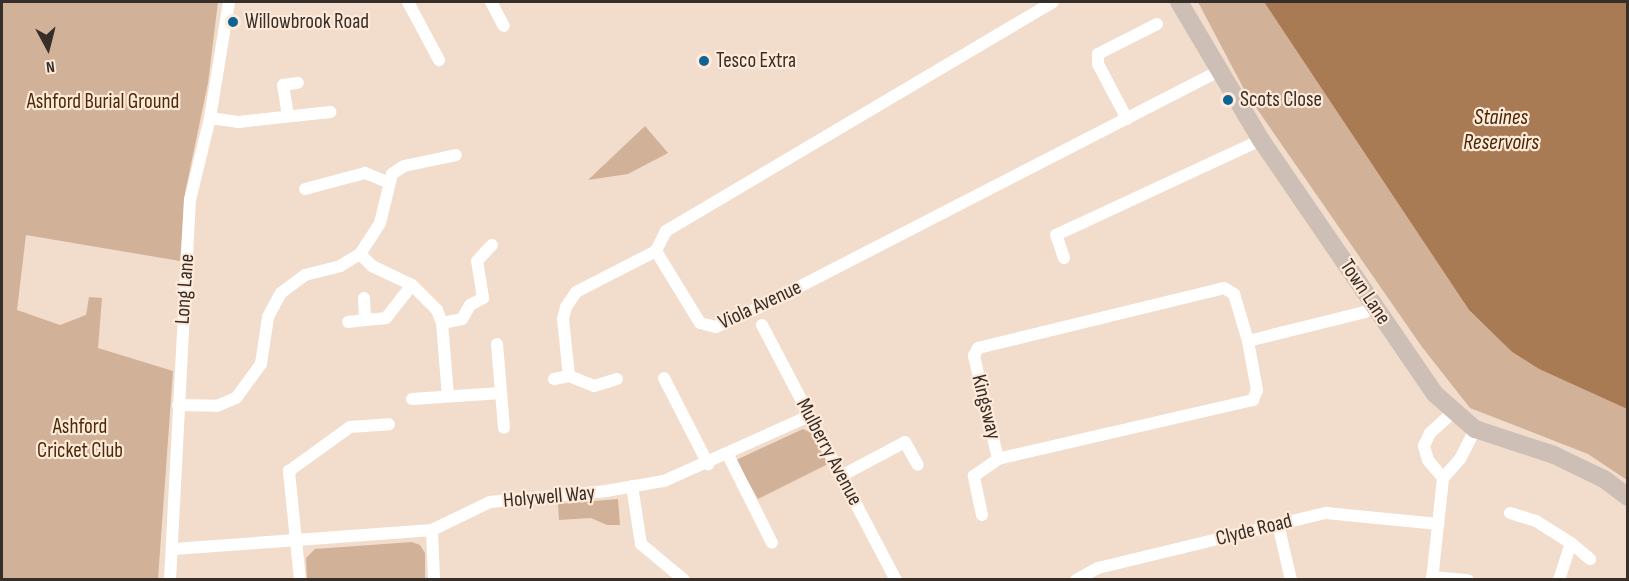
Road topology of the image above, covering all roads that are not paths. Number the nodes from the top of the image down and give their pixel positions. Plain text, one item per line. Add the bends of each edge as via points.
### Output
1 (229, 2) edge
2 (408, 2) edge
3 (491, 2) edge
4 (1053, 2) edge
5 (1179, 2) edge
6 (1157, 24) dead end
7 (504, 26) dead end
8 (439, 60) dead end
9 (1219, 71) junction
10 (298, 83) dead end
11 (330, 112) dead end
12 (288, 116) junction
13 (210, 118) junction
14 (1127, 119) junction
15 (1262, 140) junction
16 (456, 155) dead end
17 (387, 182) junction
18 (305, 189) dead end
19 (492, 245) dead end
20 (656, 251) junction
21 (360, 254) junction
22 (1064, 258) dead end
23 (412, 285) junction
24 (364, 298) dead end
25 (1375, 306) junction
26 (365, 320) junction
27 (348, 322) dead end
28 (442, 323) junction
29 (762, 325) dead end
30 (1248, 341) junction
31 (497, 344) dead end
32 (569, 376) junction
33 (664, 378) dead end
34 (554, 379) dead end
35 (617, 379) dead end
36 (501, 393) junction
37 (448, 396) junction
38 (412, 399) dead end
39 (178, 405) junction
40 (1453, 412) junction
41 (809, 416) junction
42 (389, 424) dead end
43 (504, 428) dead end
44 (1475, 429) junction
45 (729, 455) junction
46 (998, 459) junction
47 (708, 464) junction
48 (918, 465) dead end
49 (842, 476) junction
50 (1443, 478) junction
51 (632, 486) junction
52 (1628, 497) edge
53 (1510, 513) dead end
54 (982, 515) dead end
55 (1278, 524) junction
56 (1438, 524) junction
57 (432, 530) junction
58 (297, 540) junction
59 (772, 543) dead end
60 (1572, 543) junction
61 (174, 549) junction
62 (1590, 560) dead end
63 (1432, 578) edge
64 (171, 579) edge
65 (300, 579) edge
66 (434, 579) edge
67 (684, 579) edge
68 (896, 579) edge
69 (1076, 579) edge
70 (1291, 579) edge
71 (1468, 579) edge
72 (1559, 579) edge

1 - 13 street, Long Lane
2 - 8 street
3 - 7 street
4 - 20 street via 666,231
5 - 9 main road, Town Lane
6 - 14 street via 1098,54 1098,64
9 - 14 street, Viola Avenue
9 - 15 main road, Town Lane
10 - 12 street via 283,85
11 - 12 street
12 - 13 street via 238,122
13 - 39 street, Long Lane via 190,200
14 - 20 street, Viola Avenue via 716,327 700,323
15 - 22 street via 1056,235
15 - 25 main road, Town Lane
16 - 17 street via 404,166
17 - 18 street via 365,173
17 - 21 street via 380,223
19 - 28 street via 477,261 483,298 470,305 462,319
20 - 32 street via 586,286 570,299 563,319
21 - 23 street via 372,266
21 - 39 street via 340,266 305,275 281,293 268,317 261,364 236,398 217,406
23 - 26 street via 386,318
23 - 28 street via 437,310
24 - 26 street
25 - 30 street via 1365,312
25 - 40 main road, Town Lane via 1436,394
26 - 27 street
28 - 37 street
29 - 41 street, Mulberry Avenue
30 - 46 street, Kingsway via 1257,390 1253,400
30 - 46 street, Kingsway via 1234,294 1224,288 978,348 974,356
31 - 36 street
32 - 34 street
32 - 35 street via 594,386
33 - 47 street
36 - 37 street
36 - 43 street
37 - 38 street
39 - 61 street, Long Lane
40 - 44 main road, Town Lane
40 - 50 street via 1430,433 1424,446 1428,460
41 - 45 street, Holywell Way
41 - 49 street, Mulberry Avenue
42 - 58 street via 350,427 289,471
44 - 50 street via 1460,459
44 - 52 main road, Town Lane via 1554,455 1604,479
45 - 47 street, Holywell Way
45 - 59 street
46 - 54 street via 974,476
47 - 51 street, Holywell Way via 664,480
48 - 49 street via 905,442
49 - 68 street, Mulberry Avenue
50 - 56 street
51 - 57 street, Holywell Way via 490,502
51 - 67 street via 641,544
53 - 60 street via 1536,521
55 - 56 street, Clyde Road via 1326,513
55 - 69 street, Clyde Road via 1098,568
55 - 70 street
56 - 63 street
57 - 58 street, Holywell Way
57 - 66 street
58 - 61 street, Holywell Way
58 - 65 street
60 - 62 street
60 - 72 street
61 - 64 street, Long Lane
63 - 71 street

